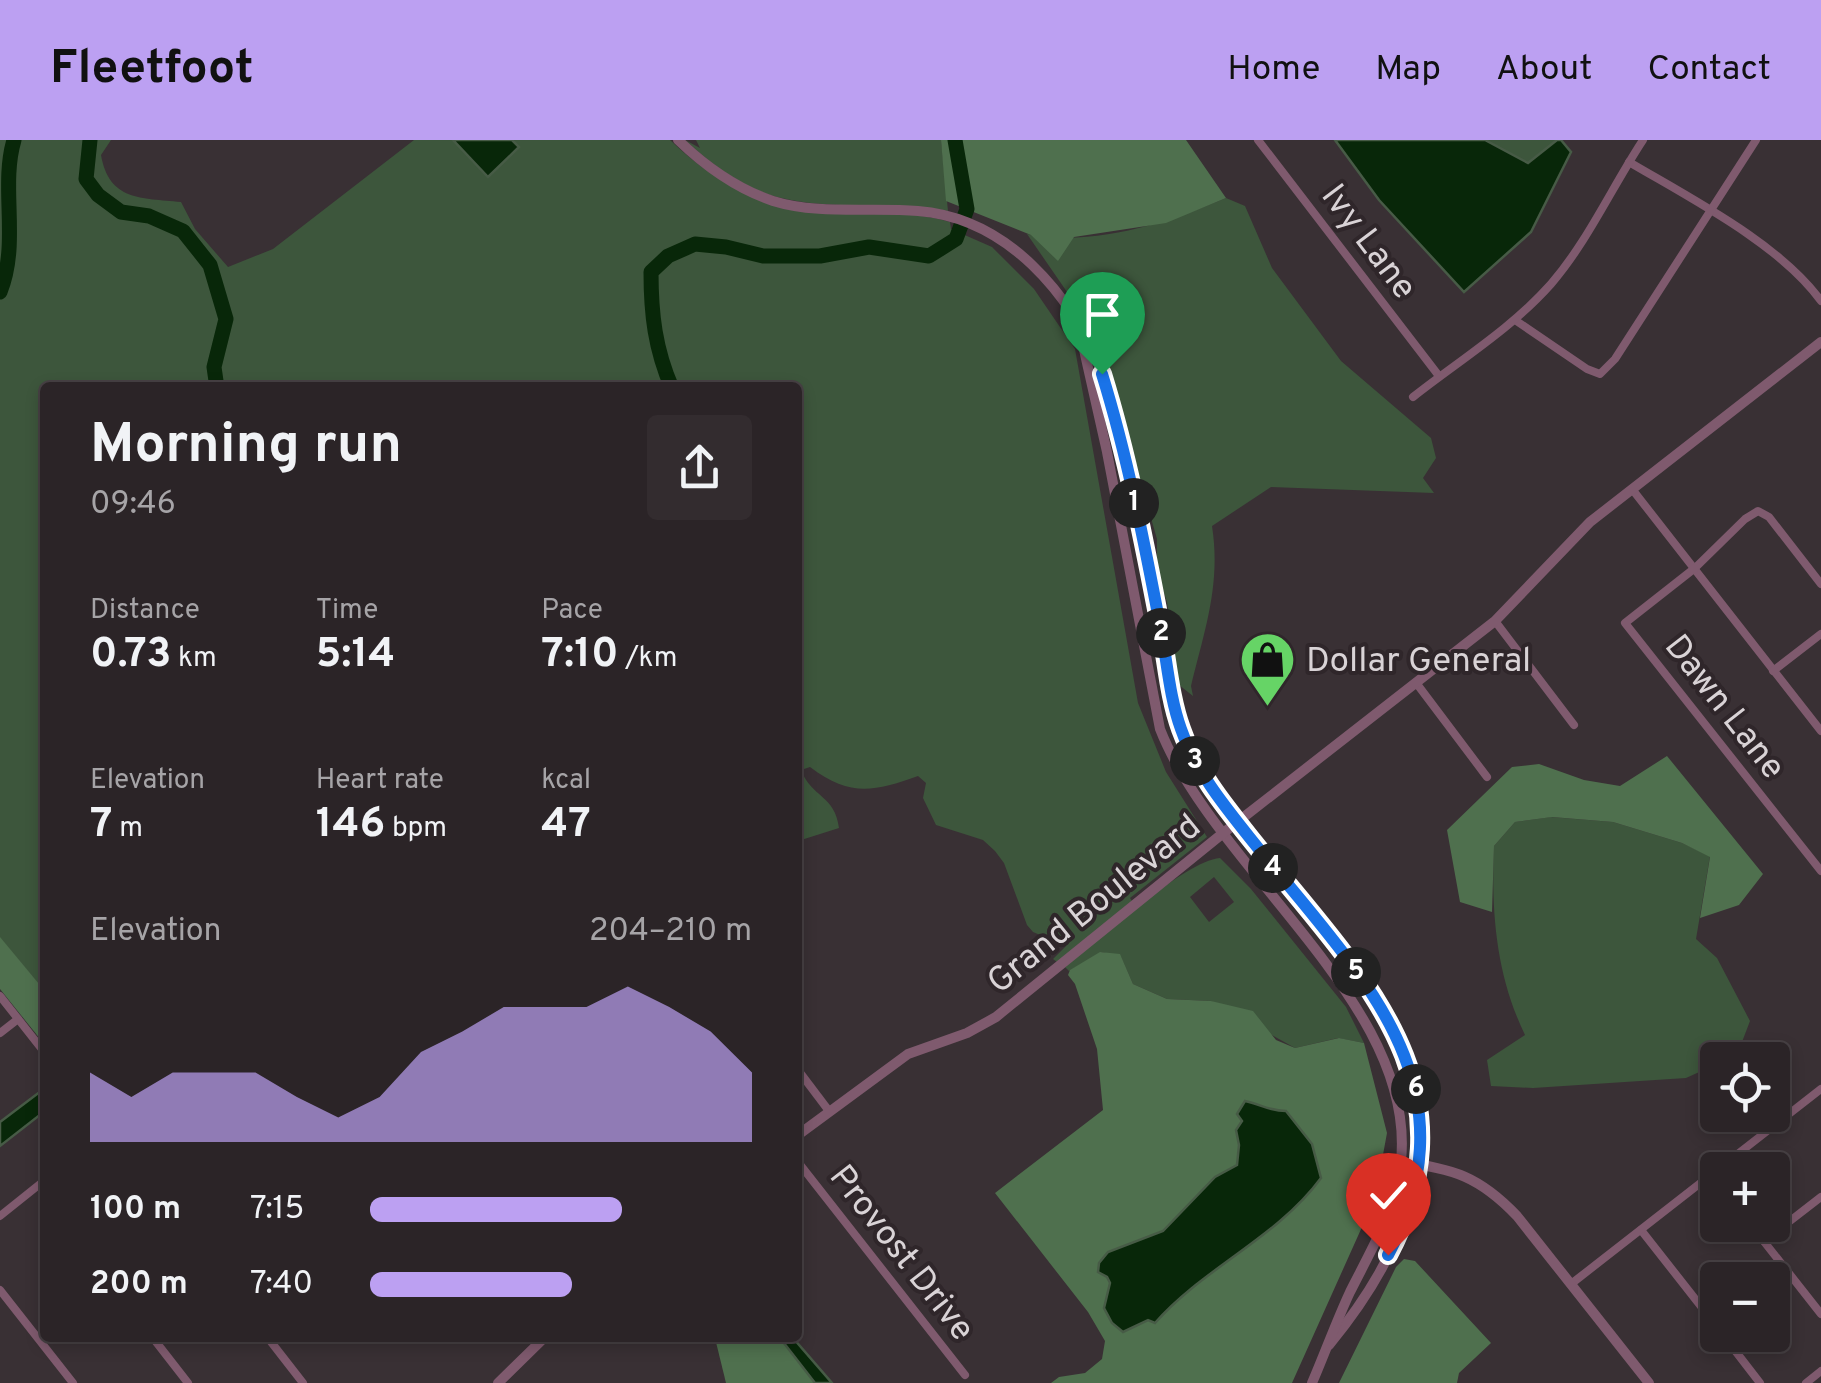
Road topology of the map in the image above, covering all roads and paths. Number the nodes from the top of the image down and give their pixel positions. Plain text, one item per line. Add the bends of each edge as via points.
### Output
1 (678, 140) edge
2 (1258, 140) edge
3 (1644, 140) edge
4 (1756, 140) edge
5 (1629, 162) junction
6 (1710, 210) junction
7 (1821, 301) edge
8 (1516, 320) junction
9 (1079, 330) junction
10 (1821, 342) edge
11 (1439, 376) junction
12 (1413, 397) dead end
13 (1632, 489) junction
14 (1695, 568) junction
15 (1821, 584) edge
16 (1495, 622) junction
17 (1821, 634) edge
18 (1773, 671) junction
19 (1417, 684) junction
20 (1574, 725) dead end
21 (1821, 732) edge
22 (1487, 778) dead end
23 (1237, 822) junction
24 (1222, 834) junction
25 (1821, 871) edge
26 (0, 996) edge
27 (4, 1009) edge
28 (18, 1019) junction
29 (0, 1033) edge
30 (40, 1048) edge
31 (802, 1075) edge
32 (1821, 1088) edge
33 (829, 1111) junction
34 (802, 1133) edge
35 (1745, 1152) edge
36 (1400, 1162) junction
37 (1418, 1164) junction
38 (802, 1167) edge
39 (40, 1184) edge
40 (36, 1187) junction
41 (1700, 1188) edge
42 (40, 1192) edge
43 (1821, 1197) edge
44 (0, 1216) edge
45 (1790, 1221) edge
46 (1640, 1230) junction
47 (1764, 1242) edge
48 (1572, 1284) junction
49 (0, 1290) edge
50 (1700, 1305) edge
51 (1821, 1313) edge
52 (40, 1341) edge
53 (41, 1342) edge
54 (156, 1342) edge
55 (271, 1342) edge
56 (540, 1342) edge
57 (1329, 1345) junction
58 (1736, 1352) edge
59 (1821, 1371) edge
60 (965, 1375) dead end
61 (298, 1381) edge
62 (73, 1383) edge
63 (188, 1383) edge
64 (498, 1383) edge
65 (1312, 1383) edge
66 (1649, 1383) edge
67 (1760, 1383) edge
68 (1806, 1383) edge

1 - 9 street via 705,166 774,201 943,215 988,232 1054,286
2 - 11 street, Ivy Lane
3 - 5 street
4 - 6 street
5 - 6 street
5 - 8 street via 1575,252
6 - 7 street via 1803,276
6 - 8 street via 1600,374
8 - 11 street
9 - 23 street via 1112,408 1180,728
9 - 24 street via 1160,729
10 - 13 street, Grand Boulevard
11 - 12 street
13 - 14 street
13 - 16 street, Grand Boulevard via 1590,522
14 - 15 street via 1758,511
14 - 18 street
14 - 25 street, Dawn Lane via 1625,623
16 - 19 street, Grand Boulevard
16 - 20 street
17 - 18 street
18 - 21 street
19 - 22 street
19 - 23 street, Grand Boulevard
23 - 24 street, Grand Boulevard
23 - 37 street via 1387,1016 1419,1104
24 - 33 street, Grand Boulevard via 996,1017 908,1054
24 - 36 street via 1380,1044 1396,1091
26 - 27 street
27 - 28 street
28 - 29 street
28 - 30 street
31 - 33 street
32 - 35 street
33 - 34 street, Grand Boulevard
36 - 37 street
36 - 57 street via 1373,1248
37 - 48 street via 1494,1191
37 - 57 street via 1399,1235
38 - 60 street, Provost Drive
39 - 40 street
40 - 42 street
40 - 44 street
41 - 46 street
43 - 45 street
46 - 48 street
46 - 50 street
47 - 51 street
48 - 66 street
49 - 52 street
53 - 62 street
54 - 63 street
55 - 61 street
56 - 64 street
57 - 65 street
58 - 67 street
59 - 68 street

